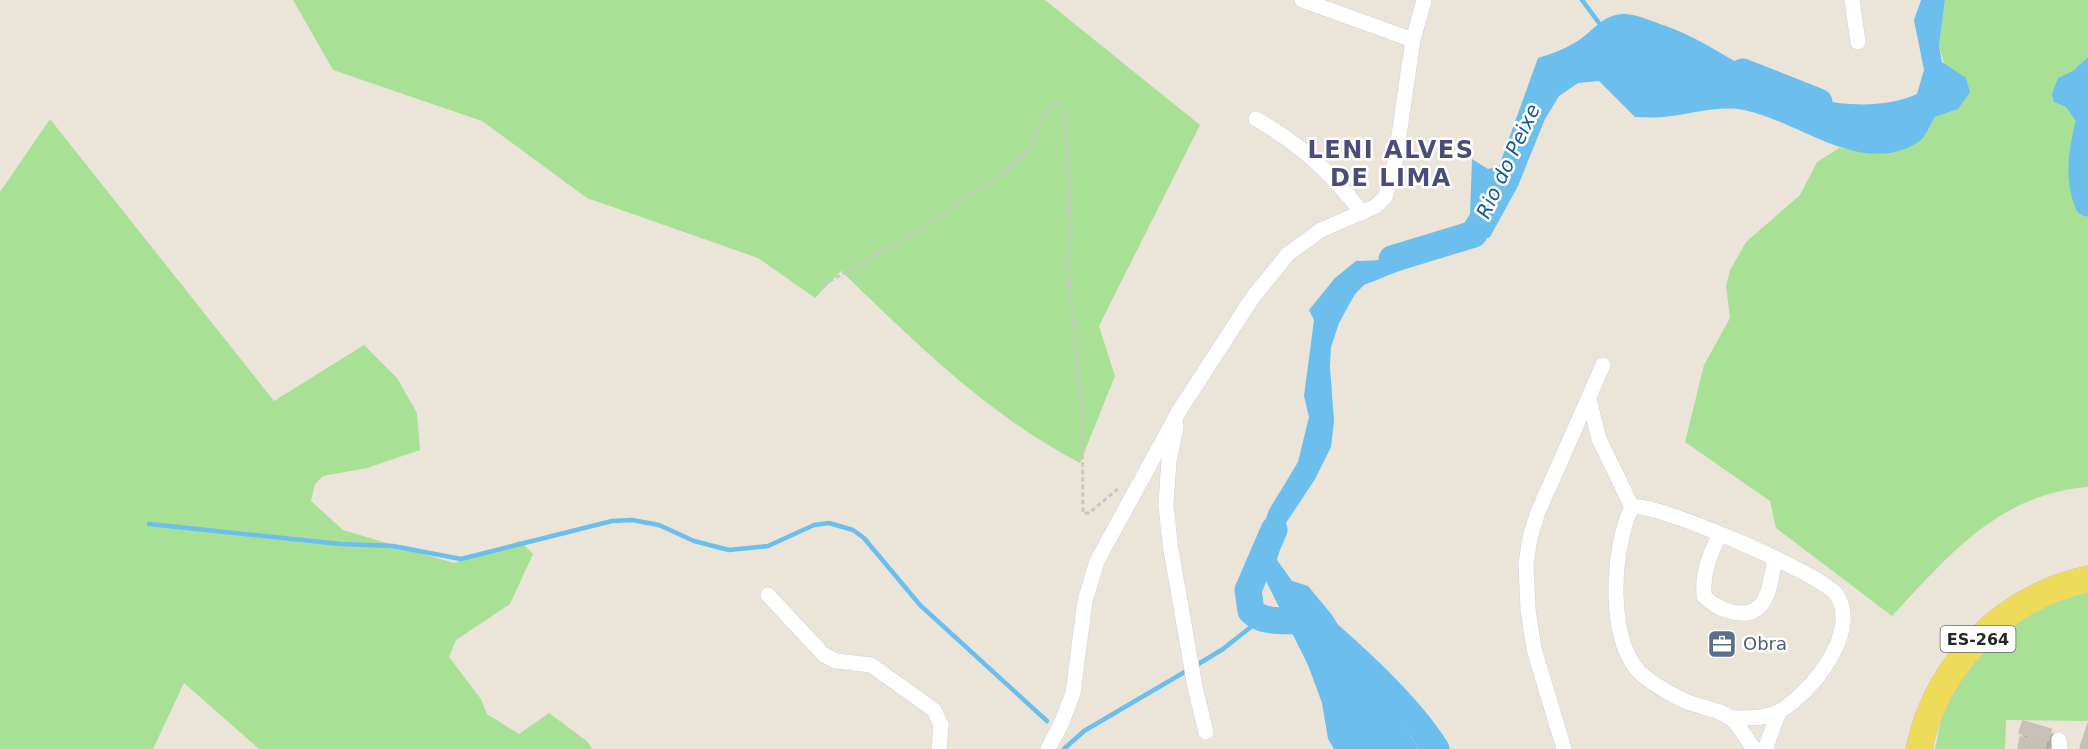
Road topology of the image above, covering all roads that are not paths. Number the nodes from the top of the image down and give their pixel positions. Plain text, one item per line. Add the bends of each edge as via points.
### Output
1 (1302, 0) edge
2 (1424, 0) edge
3 (1852, 0) edge
4 (1413, 40) junction
5 (1858, 42) dead end
6 (1256, 119) dead end
7 (1362, 213) junction
8 (1603, 365) dead end
9 (1589, 399) junction
10 (1179, 411) junction
11 (1632, 507) junction
12 (1720, 534) junction
13 (1775, 558) junction
14 (2088, 579) edge
15 (768, 595) dead end
16 (1779, 712) junction
17 (1731, 718) junction
18 (1206, 732) dead end
19 (939, 749) edge
20 (1048, 749) edge
21 (1564, 749) edge
22 (1754, 749) edge
23 (1766, 749) edge
24 (1919, 749) edge

1 - 4 street
2 - 4 street
3 - 5 street
4 - 7 street via 1391,182 1385,197
6 - 7 street via 1320,164
7 - 10 street via 1321,230 1288,254 1253,297
8 - 9 street
9 - 11 street via 1599,439
9 - 21 street via 1538,512 1526,564 1534,649
10 - 18 street via 1166,504 1193,678
10 - 20 street via 1106,539 1090,580 1073,693
11 - 12 street via 1640,506
11 - 17 street via 1620,543 1615,585 1619,630 1628,652 1643,676 1684,701
12 - 13 street
12 - 13 street via 1703,582 1704,596 1723,610 1751,614 1757,610 1766,596
13 - 16 street via 1835,593 1843,623 1839,643 1823,670
14 - 24 main road, ES-264 via 2041,594 2016,607 1975,642 1954,666 1934,702
15 - 19 street via 824,655 836,661 871,665 934,710 941,724
16 - 17 street
16 - 23 street
17 - 22 street

